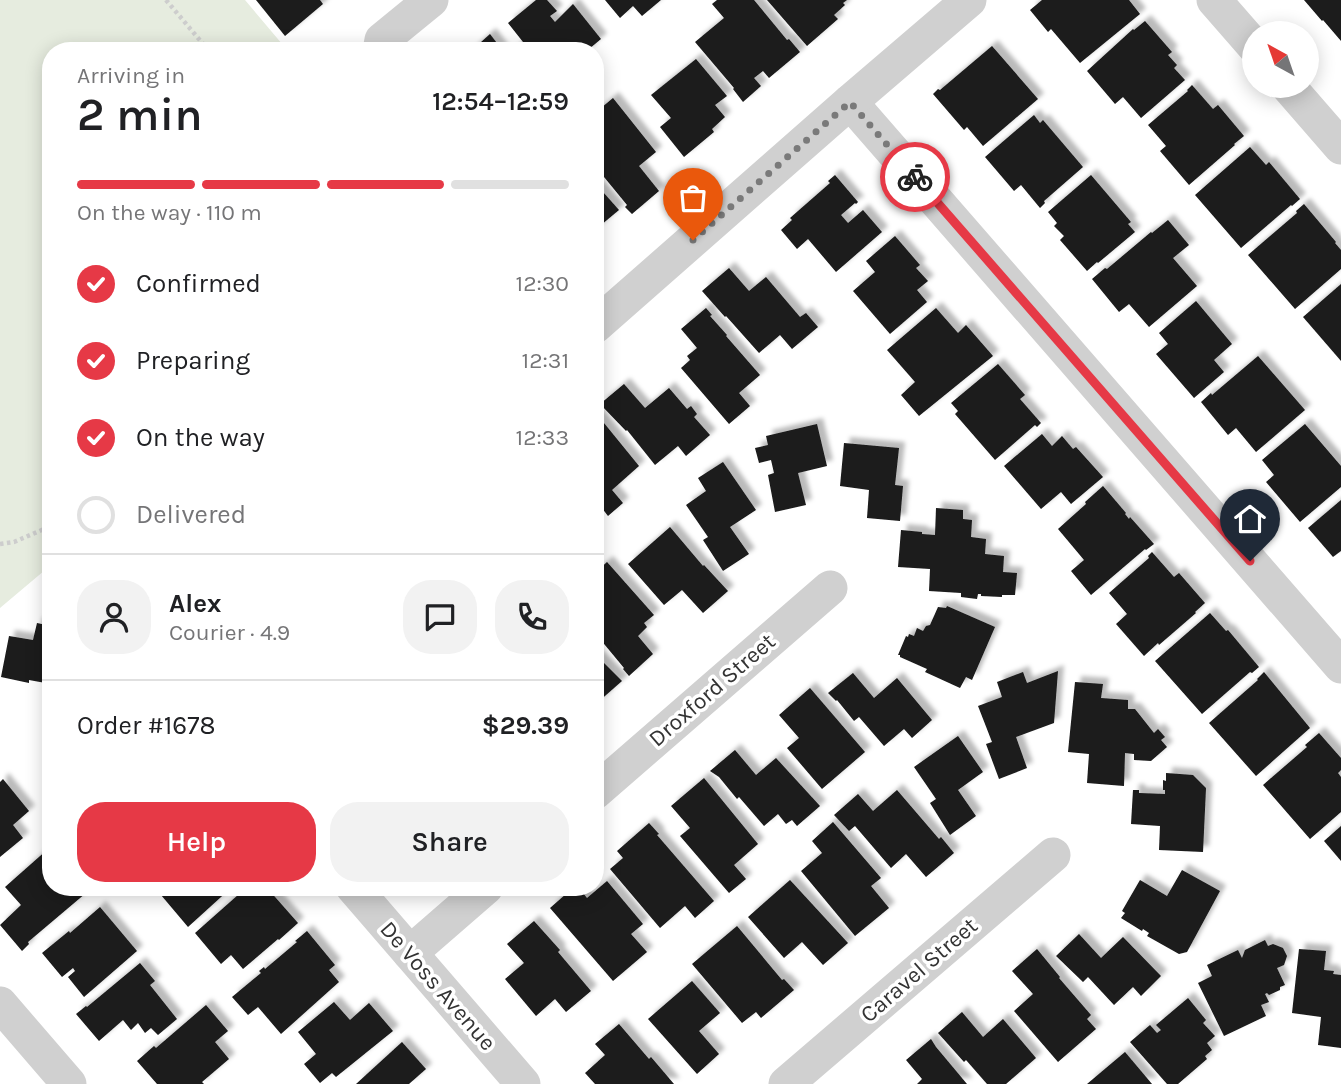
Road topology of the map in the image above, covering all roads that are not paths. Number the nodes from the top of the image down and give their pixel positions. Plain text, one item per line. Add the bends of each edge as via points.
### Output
1 (430, 0) edge
2 (969, 0) edge
3 (1214, 0) edge
4 (1242, 32) edge
5 (385, 42) edge
6 (1298, 98) edge
7 (850, 102) junction
8 (1341, 147) edge
9 (604, 318) edge
10 (830, 588) dead end
11 (1341, 666) edge
12 (604, 784) edge
13 (1053, 855) dead end
14 (361, 896) edge
15 (476, 896) edge
16 (410, 953) junction
17 (0, 1004) edge
18 (69, 1084) edge
19 (523, 1084) edge
20 (786, 1084) edge

1 - 5 street
2 - 7 street
3 - 4 street
6 - 8 street
7 - 9 street
7 - 11 street
10 - 12 street, Droxford Street
13 - 20 street, Caravel Street
14 - 16 street, De Voss Avenue
15 - 16 street
16 - 19 street, De Voss Avenue
17 - 18 street

